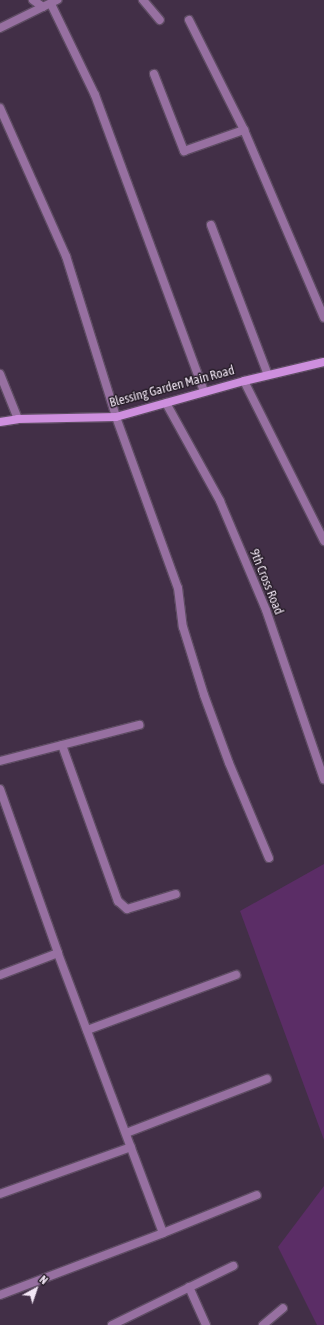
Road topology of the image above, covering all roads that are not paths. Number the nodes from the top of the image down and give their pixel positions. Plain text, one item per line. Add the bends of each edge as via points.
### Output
1 (33, 0) edge
2 (143, 0) edge
3 (51, 4) edge
4 (160, 20) dead end
5 (188, 20) dead end
6 (0, 28) edge
7 (154, 74) dead end
8 (0, 108) edge
9 (244, 130) junction
10 (211, 225) dead end
11 (324, 318) edge
12 (324, 362) edge
13 (0, 374) edge
14 (268, 375) junction
15 (244, 380) junction
16 (204, 392) junction
17 (166, 403) junction
18 (116, 417) junction
19 (18, 419) junction
20 (0, 422) edge
21 (324, 541) edge
22 (140, 725) dead end
23 (62, 744) junction
24 (0, 761) edge
25 (324, 779) edge
26 (0, 789) edge
27 (269, 858) dead end
28 (176, 894) dead end
29 (58, 953) junction
30 (0, 975) edge
31 (236, 975) dead end
32 (87, 1030) junction
33 (267, 1079) dead end
34 (126, 1133) junction
35 (131, 1147) junction
36 (0, 1194) edge
37 (257, 1195) dead end
38 (164, 1233) junction
39 (233, 1266) dead end
40 (188, 1287) junction
41 (0, 1295) edge
42 (282, 1308) dead end
43 (112, 1325) edge
44 (206, 1325) edge
45 (263, 1325) edge

1 - 3 street
2 - 4 street
3 - 6 street
3 - 16 street via 95,95
5 - 9 street
7 - 9 street via 184,152
8 - 18 street via 66,256
9 - 11 street
10 - 14 street
12 - 14 main road, Blessing Garden Main Road
13 - 19 street
14 - 15 main road, Blessing Garden Main Road
15 - 16 main road, Blessing Garden Main Road
15 - 21 street
16 - 17 main road, Blessing Garden Main Road
17 - 18 main road, Blessing Garden Main Road
17 - 25 street, 9th Cross Road via 220,501 266,610
18 - 19 main road, Blessing Garden Main Road
18 - 27 street via 178,588 183,627 204,695
19 - 20 main road, Blessing Garden Main Road
22 - 23 street
23 - 24 street
23 - 28 street via 118,901 127,909
26 - 29 street
29 - 30 street
29 - 32 street
31 - 32 street
32 - 34 street
33 - 34 street
34 - 35 street
35 - 36 street
35 - 38 street
37 - 38 street
38 - 41 street
39 - 40 street
40 - 43 street
40 - 44 street
42 - 45 street

